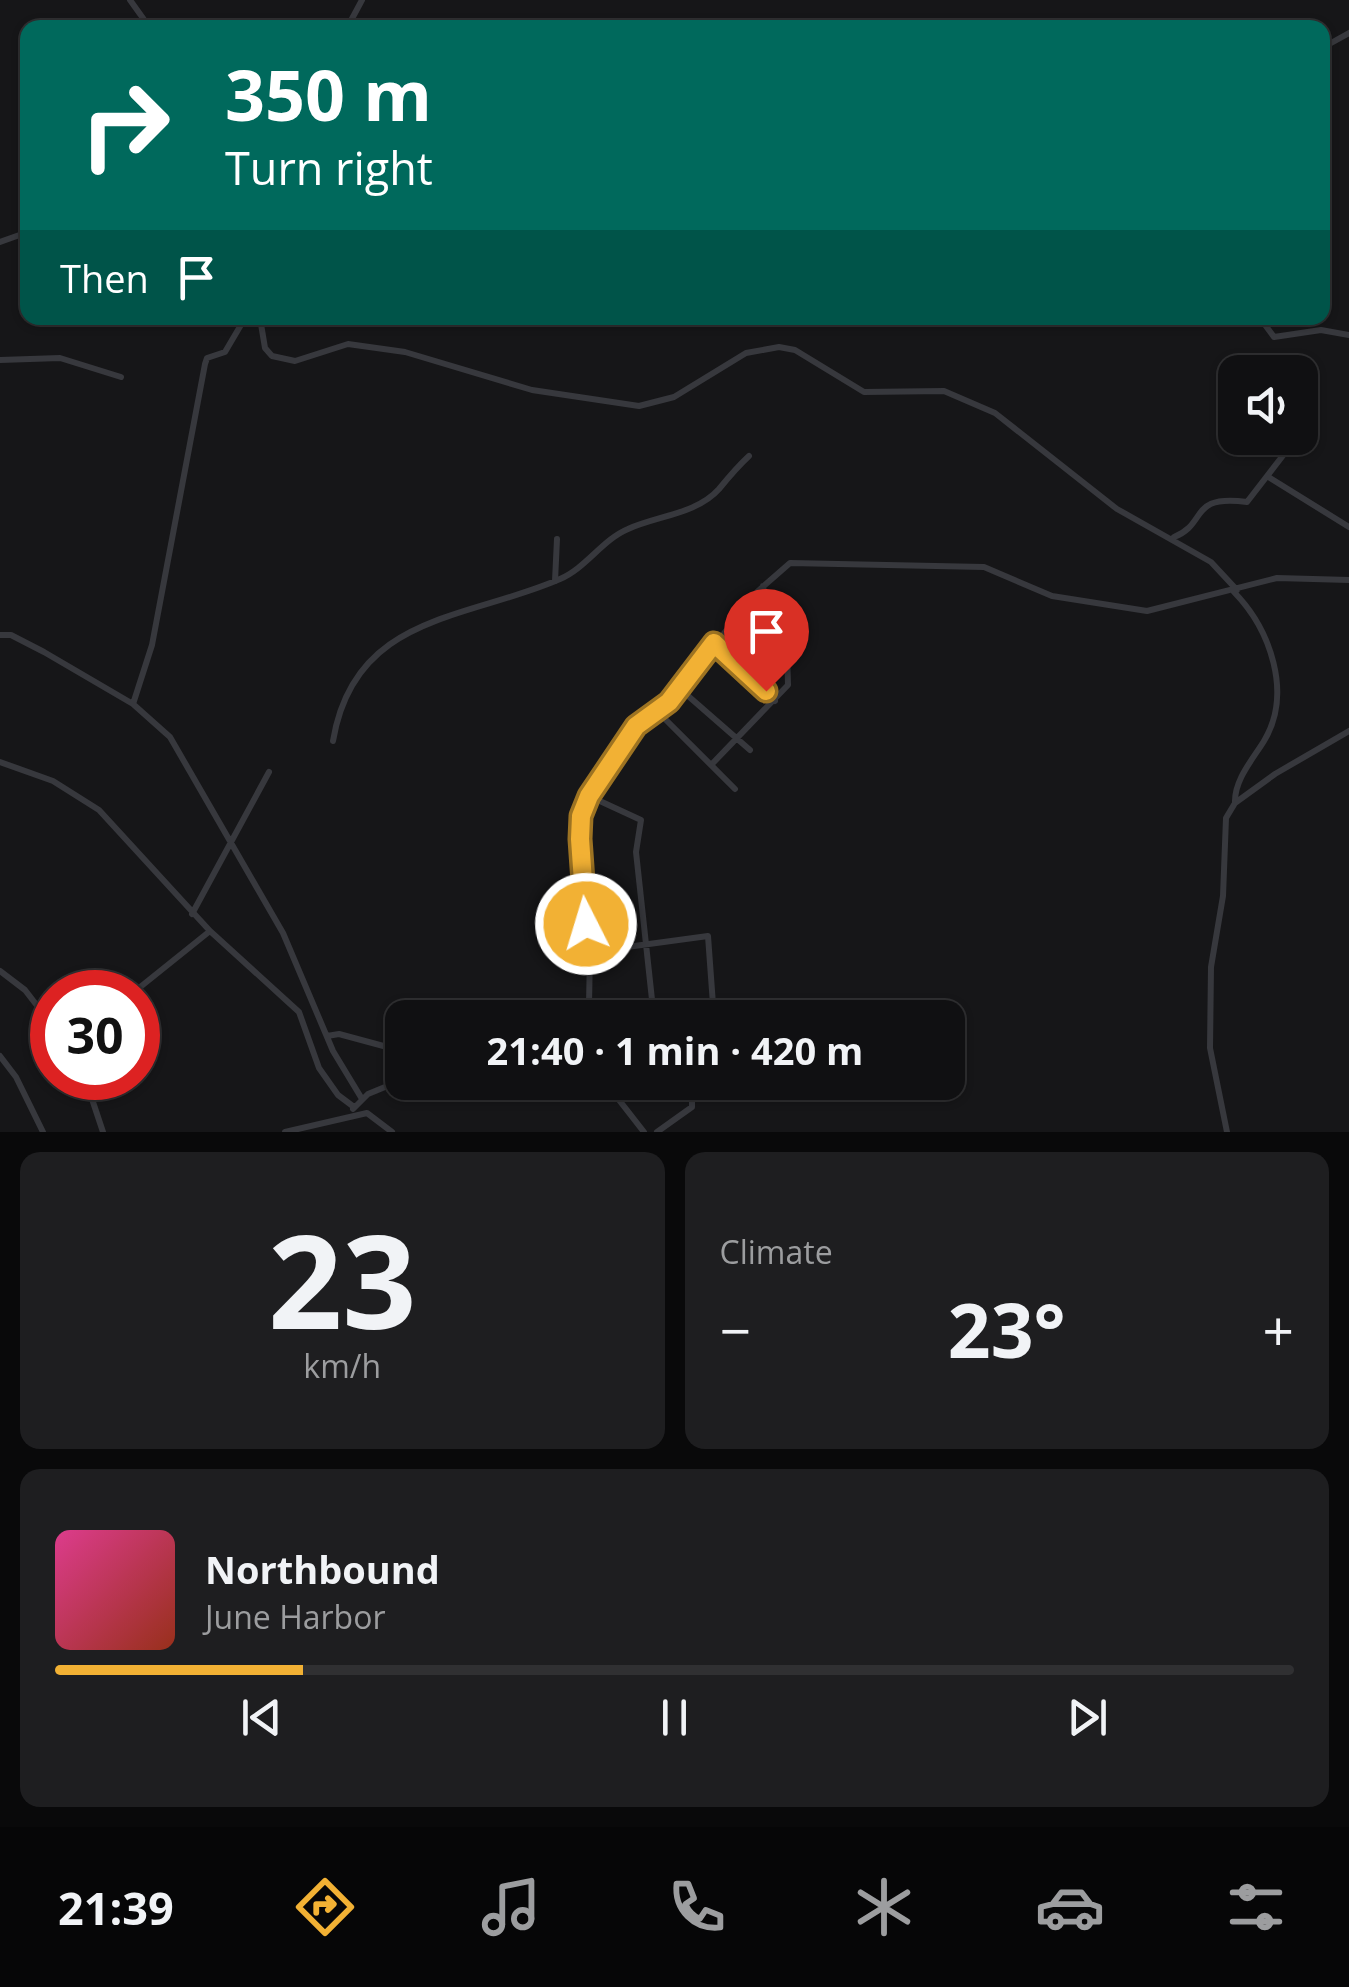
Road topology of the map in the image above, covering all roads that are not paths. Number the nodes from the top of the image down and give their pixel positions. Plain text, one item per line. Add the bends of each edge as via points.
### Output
1 (241, 325) edge
2 (261, 325) edge
3 (1265, 325) edge
4 (1349, 335) edge
5 (0, 360) edge
6 (121, 377) dead end
7 (1285, 455) edge
8 (749, 456) dead end
9 (1270, 478) junction
10 (1349, 527) edge
11 (1172, 538) junction
12 (557, 539) dead end
13 (1349, 580) edge
14 (555, 581) junction
15 (763, 585) junction
16 (1236, 591) junction
17 (0, 635) edge
18 (714, 643) junction
19 (680, 688) junction
20 (775, 701) junction
21 (132, 704) junction
22 (657, 712) junction
23 (1349, 730) edge
24 (739, 738) junction
25 (333, 741) dead end
26 (750, 750) dead end
27 (0, 762) edge
28 (711, 765) junction
29 (269, 772) dead end
30 (735, 789) dead end
31 (589, 796) junction
32 (1235, 803) junction
33 (232, 844) junction
34 (192, 914) junction
35 (210, 931) junction
36 (649, 946) junction
37 (590, 952) junction
38 (0, 971) edge
39 (160, 971) edge
40 (30, 998) edge
41 (589, 1000) edge
42 (653, 1000) edge
43 (713, 1000) edge
44 (327, 1036) junction
45 (385, 1046) edge
46 (0, 1056) edge
47 (385, 1088) edge
48 (362, 1099) junction
49 (93, 1100) edge
50 (619, 1100) edge
51 (692, 1100) edge
52 (352, 1111) junction
53 (43, 1132) edge
54 (104, 1132) edge
55 (285, 1132) edge
56 (392, 1132) edge
57 (644, 1132) edge
58 (656, 1132) edge
59 (1227, 1132) edge

1 - 21 street via 225,352 206,358 155,628
2 - 11 street via 265,348 283,360 306,360 348,344 441,359 532,390 640,406 674,397 746,354 795,350 864,392 944,391 995,412 1117,509
3 - 4 street via 1274,337 1320,330
5 - 6 street via 60,358
7 - 9 street
8 - 14 street via 700,502 626,529
9 - 10 street
9 - 11 street via 1247,502 1204,506
11 - 16 street via 1211,562
12 - 14 street
13 - 16 street via 1277,578
14 - 25 street via 443,615 368,661 348,686
15 - 16 street via 790,563 818,561 984,567 1052,596 1147,611
15 - 18 street
15 - 20 street via 766,609 786,647 788,686
16 - 32 street via 1266,640 1279,702
17 - 21 street
18 - 19 street
18 - 20 street
19 - 22 street
19 - 24 street
20 - 24 street
21 - 33 street via 179,750
22 - 28 street
22 - 31 street via 636,726
23 - 32 street
24 - 26 street
24 - 28 street
27 - 34 street via 89,802
28 - 30 street
29 - 33 street
31 - 36 street via 641,820 636,852
31 - 37 street via 580,839
32 - 59 street via 1224,828 1223,896 1211,967 1210,1048
33 - 34 street
33 - 44 street via 288,943
34 - 35 street
35 - 39 street
35 - 52 street via 299,1012 319,1068
36 - 37 street
36 - 42 street
36 - 43 street via 708,936
37 - 41 street
38 - 40 street
44 - 45 street
44 - 48 street
46 - 53 street
47 - 48 street
48 - 52 street
49 - 54 street
50 - 57 street
51 - 58 street via 692,1107
52 - 55 street
52 - 56 street via 372,1114

